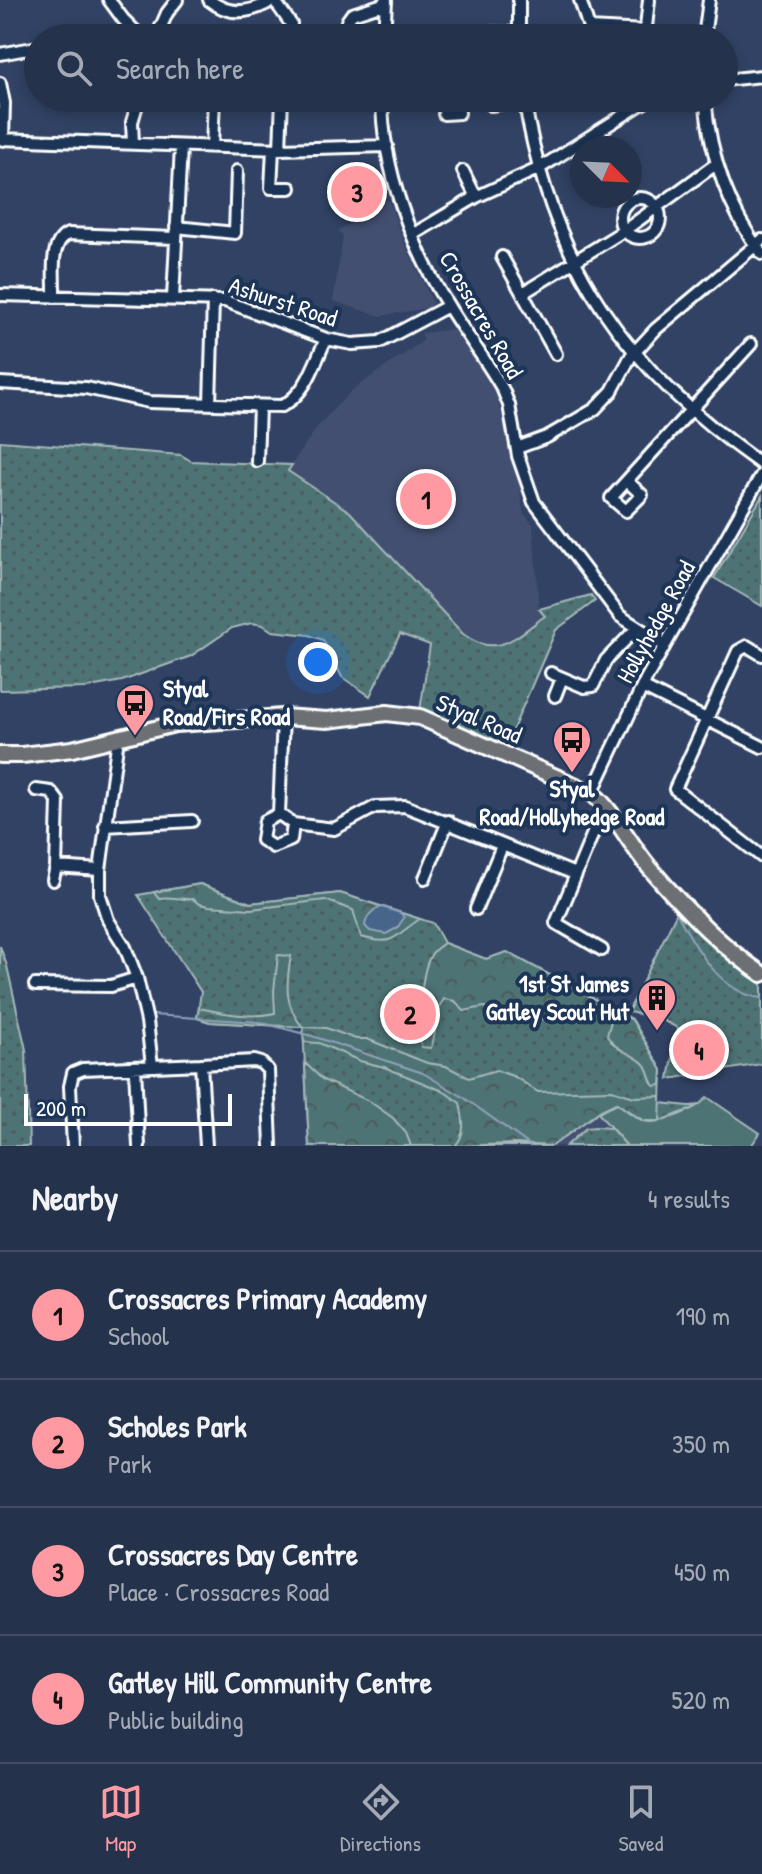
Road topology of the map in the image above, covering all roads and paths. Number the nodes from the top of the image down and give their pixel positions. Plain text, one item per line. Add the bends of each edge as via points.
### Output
1 (109, 0) edge
2 (177, 0) edge
3 (209, 0) edge
4 (274, 0) edge
5 (519, 0) edge
6 (580, 0) edge
7 (649, 0) edge
8 (709, 0) edge
9 (386, 1) edge
10 (128, 24) edge
11 (162, 24) edge
12 (291, 24) dead end
13 (347, 24) edge
14 (385, 24) edge
15 (519, 24) edge
16 (586, 24) edge
17 (646, 24) edge
18 (706, 24) edge
19 (24, 50) edge
20 (0, 54) edge
21 (762, 76) edge
22 (738, 79) edge
23 (0, 83) edge
24 (135, 112) edge
25 (213, 112) edge
26 (281, 112) edge
27 (383, 112) edge
28 (459, 112) edge
29 (530, 112) edge
30 (629, 112) edge
31 (707, 112) edge
32 (444, 114) dead end
33 (2, 140) edge
34 (133, 143) junction
35 (387, 146) junction
36 (181, 147) junction
37 (212, 147) junction
38 (277, 149) junction
39 (716, 164) junction
40 (540, 168) junction
41 (237, 171) dead end
42 (463, 171) dead end
43 (290, 188) dead end
44 (476, 197) junction
45 (657, 207) junction
46 (625, 230) junction
47 (176, 232) junction
48 (412, 235) junction
49 (760, 246) edge
50 (502, 257) dead end
51 (573, 263) junction
52 (523, 293) junction
53 (0, 295) edge
54 (54, 297) junction
55 (173, 298) junction
56 (213, 300) junction
57 (448, 306) junction
58 (326, 339) junction
59 (751, 344) dead end
60 (634, 353) junction
61 (556, 354) dead end
62 (0, 383) edge
63 (210, 404) junction
64 (259, 406) junction
65 (689, 410) junction
66 (517, 448) junction
67 (257, 461) dead end
68 (762, 465) edge
69 (762, 474) edge
70 (627, 481) dead end
71 (636, 629) junction
72 (665, 645) junction
73 (762, 655) edge
74 (642, 687) junction
75 (555, 696) dead end
76 (283, 717) junction
77 (707, 719) junction
78 (118, 738) junction
79 (762, 747) edge
80 (0, 755) edge
81 (36, 790) dead end
82 (592, 793) junction
83 (605, 804) junction
84 (279, 814) junction
85 (192, 821) dead end
86 (448, 821) junction
87 (293, 824) junction
88 (105, 826) junction
89 (502, 846) junction
90 (762, 857) edge
91 (56, 867) junction
92 (100, 870) junction
93 (575, 874) junction
94 (425, 878) dead end
95 (53, 880) dead end
96 (476, 909) dead end
97 (602, 950) dead end
98 (762, 974) edge
99 (137, 978) junction
100 (35, 985) dead end
101 (201, 1064) junction
102 (152, 1066) junction
103 (135, 1068) junction
104 (73, 1146) edge
105 (139, 1146) edge
106 (206, 1146) edge
107 (271, 1146) edge

1 - 10 street
2 - 11 street
3 - 4 street via 240,12
4 - 12 street
5 - 15 street
6 - 16 street
7 - 17 street
8 - 18 street
9 - 13 street via 352,14
9 - 14 street
19 - 20 street
21 - 22 street
23 - 33 street
24 - 34 street
25 - 37 street
26 - 38 street
27 - 35 street, Crossacres Road
28 - 32 street
29 - 40 street
30 - 40 street
31 - 39 street
33 - 34 street
34 - 36 street
35 - 38 street
35 - 48 street, Crossacres Road
36 - 37 street
36 - 47 street
37 - 38 street
38 - 43 street via 271,188
39 - 45 street
39 - 49 street via 734,210
40 - 44 street
40 - 51 street
41 - 47 street via 235,233
42 - 44 street
44 - 48 street
45 - 46 street
45 - 46 street via 660,223 652,236 638,239
45 - 46 street via 639,197 625,204 619,216
46 - 51 street
47 - 54 street via 60,237
47 - 55 street
48 - 57 street, Crossacres Road
49 - 60 street via 692,297
50 - 52 street
51 - 52 street
51 - 60 street
52 - 61 street
53 - 54 street, Ashurst Road
54 - 55 street, Ashurst Road
55 - 56 street, Ashurst Road
56 - 58 street, Ashurst Road via 243,306
56 - 63 street
57 - 58 street, Ashurst Road via 380,342
57 - 66 street, Crossacres Road via 503,390
58 - 64 street via 294,400
59 - 65 street
60 - 65 street
60 - 66 street via 595,409
62 - 63 street via 86,388 149,402
63 - 64 street
64 - 67 street
65 - 68 street
65 - 70 street
66 - 71 street, Crossacres Road via 526,484 543,516 611,606
69 - 72 street, Hollyhedge Road
71 - 72 street, Crossacres Road
71 - 75 street via 606,660 593,686 556,676
72 - 74 street, Hollyhedge Road
73 - 77 street via 747,646 738,651
74 - 77 street
74 - 82 street, Hollyhedge Road
76 - 78 main road, Styal Road via 175,724
76 - 82 main road, Styal Road via 420,717
76 - 84 street
77 - 79 street
77 - 90 street via 675,789
78 - 80 main road, Styal Road via 72,749
78 - 88 street
81 - 91 street via 55,794
82 - 83 main road, Styal Road
83 - 93 street
83 - 98 main road, Styal Road via 648,866 704,926
84 - 87 street
84 - 87 street via 265,821 262,840 273,847 291,840
85 - 88 street
86 - 87 street via 405,806 375,807 334,829
86 - 89 street
86 - 94 street
88 - 92 street
89 - 93 street
89 - 96 street
91 - 92 street
91 - 95 street
92 - 99 street via 108,920
93 - 97 street via 556,923
99 - 100 street via 111,986
99 - 102 street
101 - 102 street
101 - 106 street
101 - 107 street via 265,1065
102 - 103 street
103 - 104 street via 73,1073
103 - 105 street

